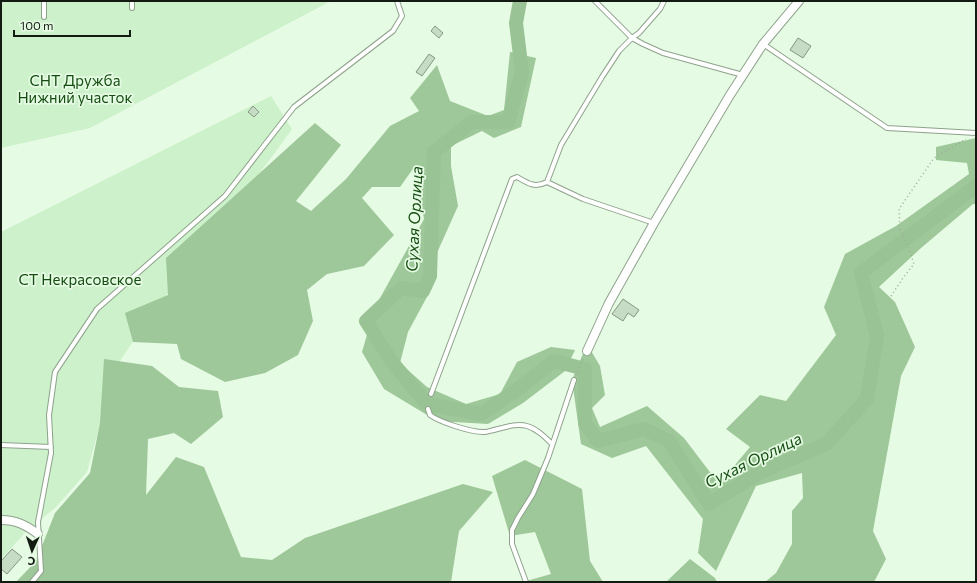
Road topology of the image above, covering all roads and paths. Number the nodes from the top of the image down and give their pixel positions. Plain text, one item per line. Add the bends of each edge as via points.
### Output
1 (44, 1) edge
2 (132, 1) edge
3 (397, 1) edge
4 (595, 1) edge
5 (664, 1) edge
6 (800, 1) edge
7 (132, 8) dead end
8 (44, 16) dead end
9 (632, 38) junction
10 (763, 44) junction
11 (743, 75) junction
12 (976, 132) edge
13 (965, 139) dead end
14 (547, 182) junction
15 (654, 223) junction
16 (891, 296) dead end
17 (587, 351) joint
18 (574, 380) joint
19 (431, 394) dead end
20 (428, 409) dead end
21 (552, 444) junction
22 (1, 445) edge
23 (51, 447) junction
24 (1, 520) edge
25 (38, 534) junction
26 (32, 582) edge
27 (526, 582) edge

1 - 8 lane
2 - 7 lane
3 - 23 lane via 402,16 393,31 294,107 225,196 97,309 55,372 49,415
4 - 9 lane
5 - 9 lane via 660,9
6 - 10 street
9 - 11 lane via 663,53
9 - 14 lane via 619,51 561,145
10 - 11 street
10 - 12 lane via 888,128
11 - 15 street
13 - 16 path via 934,158 899,209 900,230 914,264
14 - 15 lane via 583,199
14 - 19 lane via 539,186 517,177 512,179
15 - 17 street via 609,303
17 - 18 path
18 - 21 lane
20 - 21 lane via 430,415 436,419 474,431 527,426 536,430
21 - 27 lane via 533,494 512,530 512,544
22 - 23 lane
23 - 25 lane
24 - 25 street via 12,520 26,525
25 - 26 lane via 42,571

